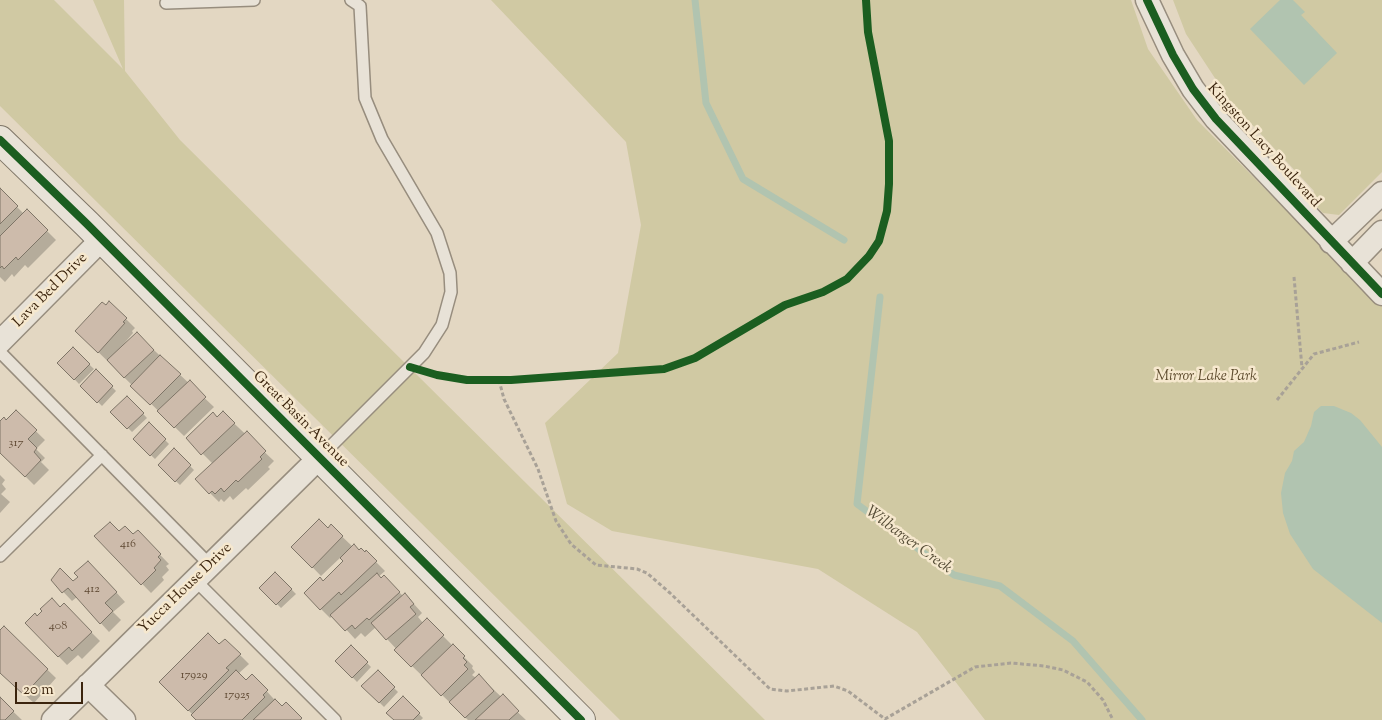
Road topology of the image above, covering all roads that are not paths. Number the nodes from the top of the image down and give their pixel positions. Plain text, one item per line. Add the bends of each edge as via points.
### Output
1 (254, 0) edge
2 (351, 0) edge
3 (1148, 0) edge
4 (166, 4) dead end
5 (0, 140) edge
6 (1382, 192) edge
7 (1382, 232) edge
8 (102, 239) junction
9 (1332, 242) junction
10 (1352, 262) junction
11 (1382, 294) edge
12 (0, 342) edge
13 (0, 352) edge
14 (102, 455) junction
15 (319, 458) junction
16 (0, 556) edge
17 (202, 573) junction
18 (88, 685) junction
19 (53, 720) edge
20 (124, 720) edge
21 (335, 720) edge
22 (581, 720) edge

1 - 4 lane
2 - 15 lane via 360,6 365,98 382,139 429,217 446,255 451,292 442,325 424,353
3 - 9 street, Kingston Lacy Boulevard via 1173,55 1193,89 1245,152
5 - 8 street, Great Basin Avenue
6 - 9 street
7 - 10 street
8 - 12 street, Lava Bed Drive
8 - 15 street, Great Basin Avenue
9 - 10 street, Kingston Lacy Boulevard
10 - 11 street, Kingston Lacy Boulevard
13 - 14 lane
14 - 16 lane
14 - 17 lane
15 - 17 street, Yucca House Drive
15 - 22 street, Great Basin Avenue
17 - 18 street, Yucca House Drive
17 - 21 lane
18 - 19 street, Yucca House Drive
18 - 20 street

